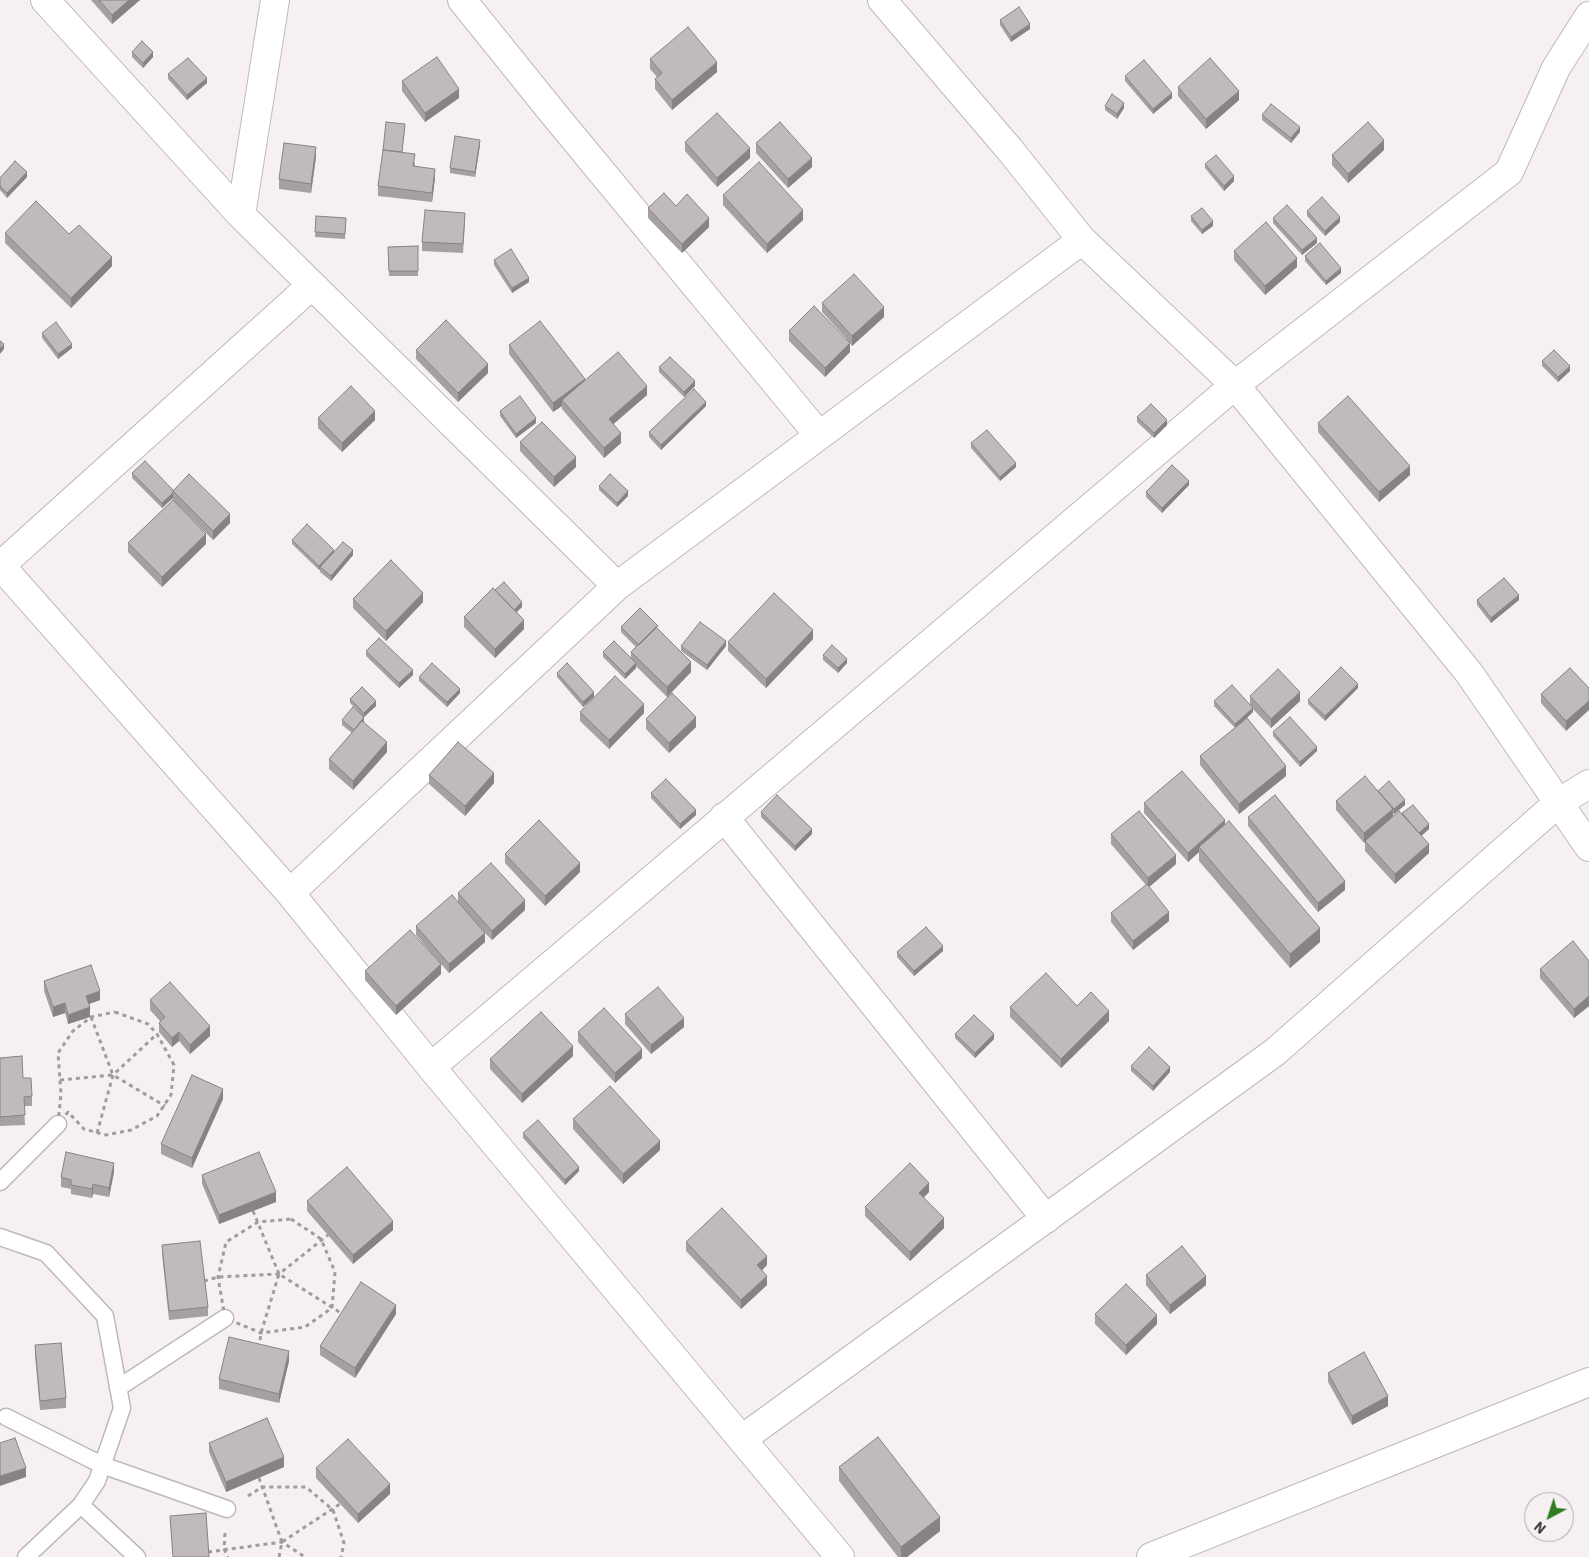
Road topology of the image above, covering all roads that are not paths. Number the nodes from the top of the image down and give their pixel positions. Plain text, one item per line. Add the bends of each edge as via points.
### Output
1 (45, 0) edge
2 (276, 0) edge
3 (462, 0) edge
4 (882, 0) edge
5 (1589, 16) edge
6 (241, 215) junction
7 (1082, 240) junction
8 (312, 284) junction
9 (1235, 385) junction
10 (818, 434) junction
11 (0, 566) edge
12 (617, 586) junction
13 (1589, 784) edge
14 (1558, 803) junction
15 (724, 818) junction
16 (1589, 847) edge
17 (290, 893) junction
18 (430, 1067) junction
19 (58, 1124) road end
20 (0, 1182) edge
21 (1046, 1219) junction
22 (0, 1237) edge
23 (225, 1318) road end
24 (1589, 1382) edge
25 (118, 1388) junction
26 (6, 1417) dead end
27 (742, 1439) junction
28 (102, 1465) junction
29 (81, 1505) junction
30 (227, 1509) road end
31 (26, 1557) edge
32 (137, 1557) edge
33 (840, 1557) edge
34 (1151, 1557) edge

1 - 6 street
2 - 6 street
3 - 10 street
4 - 7 street
5 - 9 street via 1556,68 1509,172
6 - 8 street
7 - 9 street
7 - 10 street
8 - 11 street
8 - 12 street
9 - 14 street via 1469,673
9 - 15 street
10 - 12 street
11 - 17 street
12 - 17 street
13 - 14 street
14 - 16 street
14 - 21 street via 1274,1052
15 - 18 street
15 - 21 street
17 - 18 street
18 - 27 street
19 - 20 lane
21 - 27 street
22 - 25 lane via 46,1253 104,1316
23 - 25 lane
24 - 34 street
25 - 28 lane via 122,1408
26 - 28 lane
27 - 33 street
28 - 29 lane via 97,1481
28 - 30 lane
29 - 31 lane
29 - 32 lane

